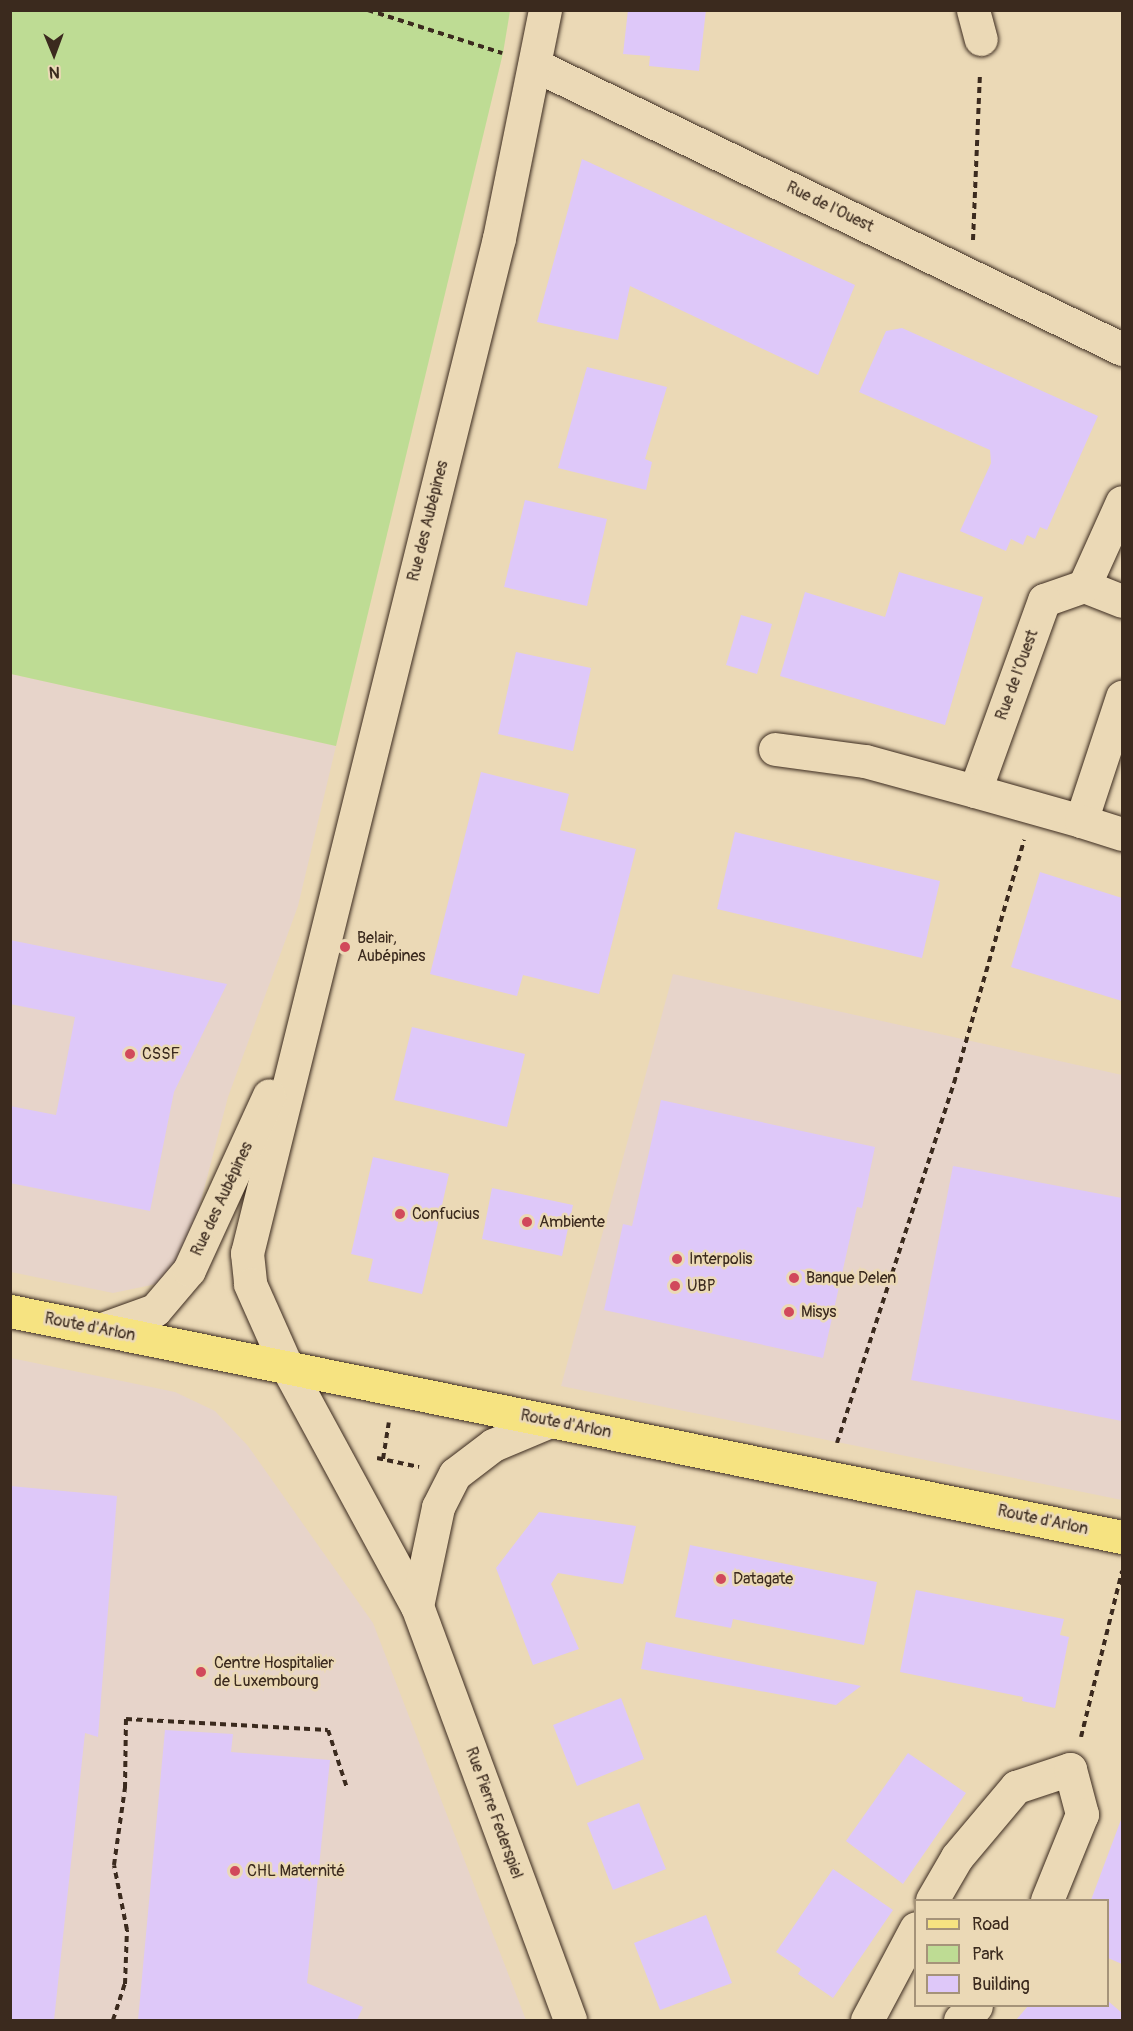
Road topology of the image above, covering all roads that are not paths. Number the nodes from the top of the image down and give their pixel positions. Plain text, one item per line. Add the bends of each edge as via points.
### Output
1 (545, 10) edge
2 (537, 66) junction
3 (1122, 349) edge
4 (1122, 502) edge
5 (1084, 586) junction
6 (1122, 601) edge
7 (1122, 698) edge
8 (775, 749) dead end
9 (975, 791) junction
10 (1081, 821) junction
11 (1122, 834) edge
12 (300, 1028) junction
13 (10, 1311) edge
14 (102, 1329) junction
15 (287, 1367) junction
16 (550, 1420) junction
17 (1122, 1537) edge
18 (417, 1606) junction
19 (933, 1899) edge
20 (1047, 1899) edge
21 (914, 1930) edge
22 (975, 2007) edge
23 (570, 2020) edge
24 (867, 2020) edge
25 (960, 2020) edge

1 - 2 street, Rue des Aubépines
2 - 3 street, Rue de l'Ouest
2 - 12 street, Rue des Aubépines via 499,238
4 - 5 street
5 - 6 street
5 - 9 street, Rue de l'Ouest via 1044,600
7 - 10 street
8 - 9 street via 865,761
9 - 10 street
10 - 11 street
12 - 14 street, Rue des Aubépines via 189,1270 155,1310
12 - 15 street, Rue des Aubépines via 247,1253 250,1284
13 - 14 main road, Route d'Arlon
14 - 15 main road, Route d'Arlon
15 - 16 main road, Route d'Arlon
15 - 18 street, Rue Pierre Federspiel
16 - 17 main road, Route d'Arlon
16 - 18 street via 493,1445 456,1474 438,1507
18 - 23 street, Rue Pierre Federspiel
19 - 20 street via 957,1857 1016,1787 1070,1769 1082,1814
21 - 24 street
22 - 25 street

